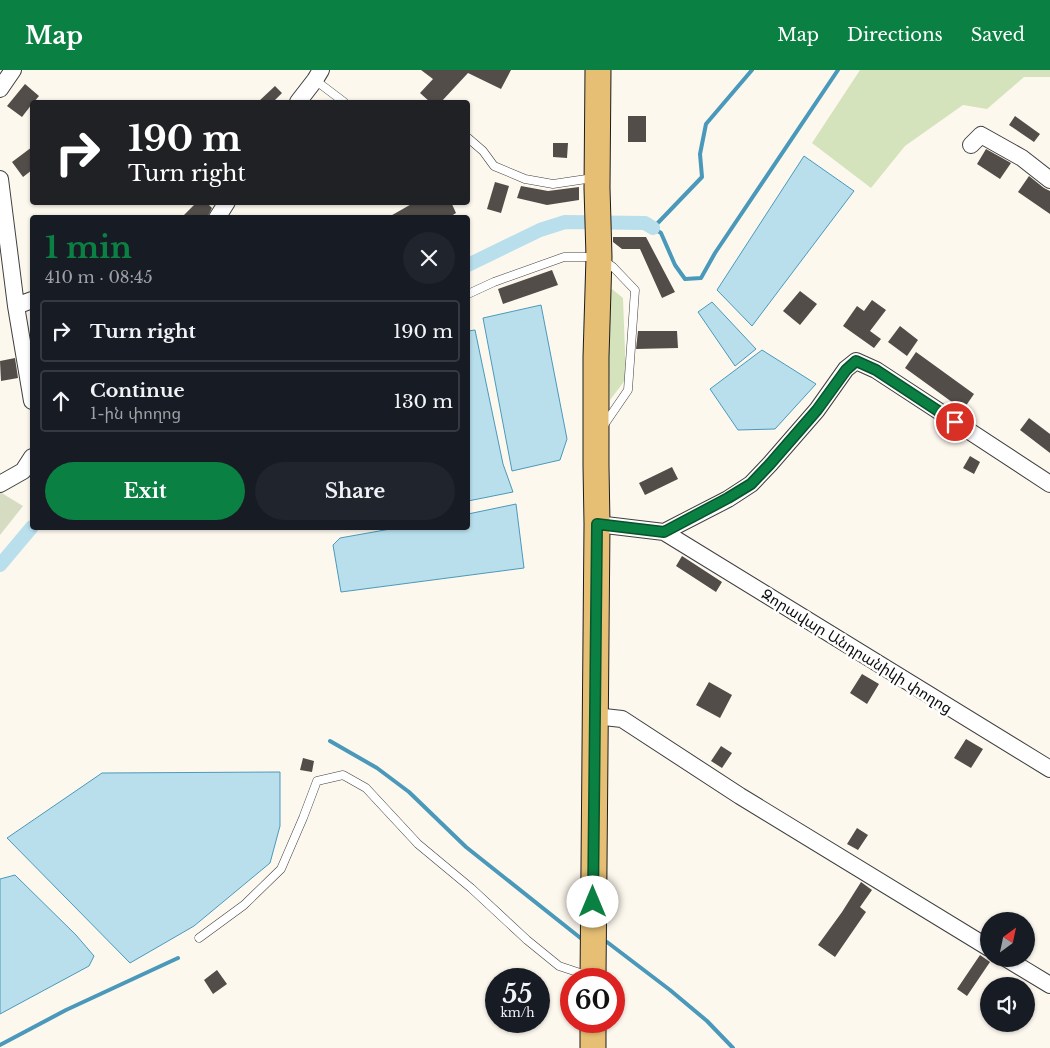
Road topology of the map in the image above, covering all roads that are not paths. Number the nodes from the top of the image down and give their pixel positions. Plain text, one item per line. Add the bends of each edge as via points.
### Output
1 (12, 70) edge
2 (598, 70) edge
3 (318, 75) edge
4 (0, 89) edge
5 (299, 100) edge
6 (342, 100) edge
7 (470, 140) edge
8 (971, 145) dead end
9 (0, 179) edge
10 (1050, 180) edge
11 (597, 183) junction
12 (598, 249) junction
13 (470, 293) edge
14 (30, 301) edge
15 (16, 306) junction
16 (30, 389) edge
17 (596, 437) junction
18 (30, 460) edge
19 (0, 484) edge
20 (1050, 484) edge
21 (597, 524) junction
22 (664, 532) junction
23 (595, 716) junction
24 (1050, 769) edge
25 (199, 938) dead end
26 (980, 943) edge
27 (565, 968) edge
28 (593, 968) edge
29 (1022, 968) edge
30 (1050, 985) edge
31 (593, 1033) edge
32 (592, 1048) edge

1 - 4 street
2 - 11 main road
3 - 5 street
3 - 6 lane
7 - 11 lane via 494,166 525,179 553,184
8 - 10 street via 981,135 1022,158
9 - 15 street
11 - 12 main road
12 - 13 lane via 564,257
12 - 17 main road
12 - 17 lane via 635,290 628,390
14 - 15 street
15 - 16 street
17 - 21 main road
18 - 19 street via 23,471
20 - 22 street via 876,370 856,361 751,484
21 - 22 street
21 - 23 main road
22 - 24 street, Զորավար Անդրանիկի փողոց
23 - 26 street via 622,720
23 - 28 main road
25 - 27 lane via 244,905 281,869 317,781 343,775 366,788 418,844 527,940
29 - 30 street
31 - 32 main road

